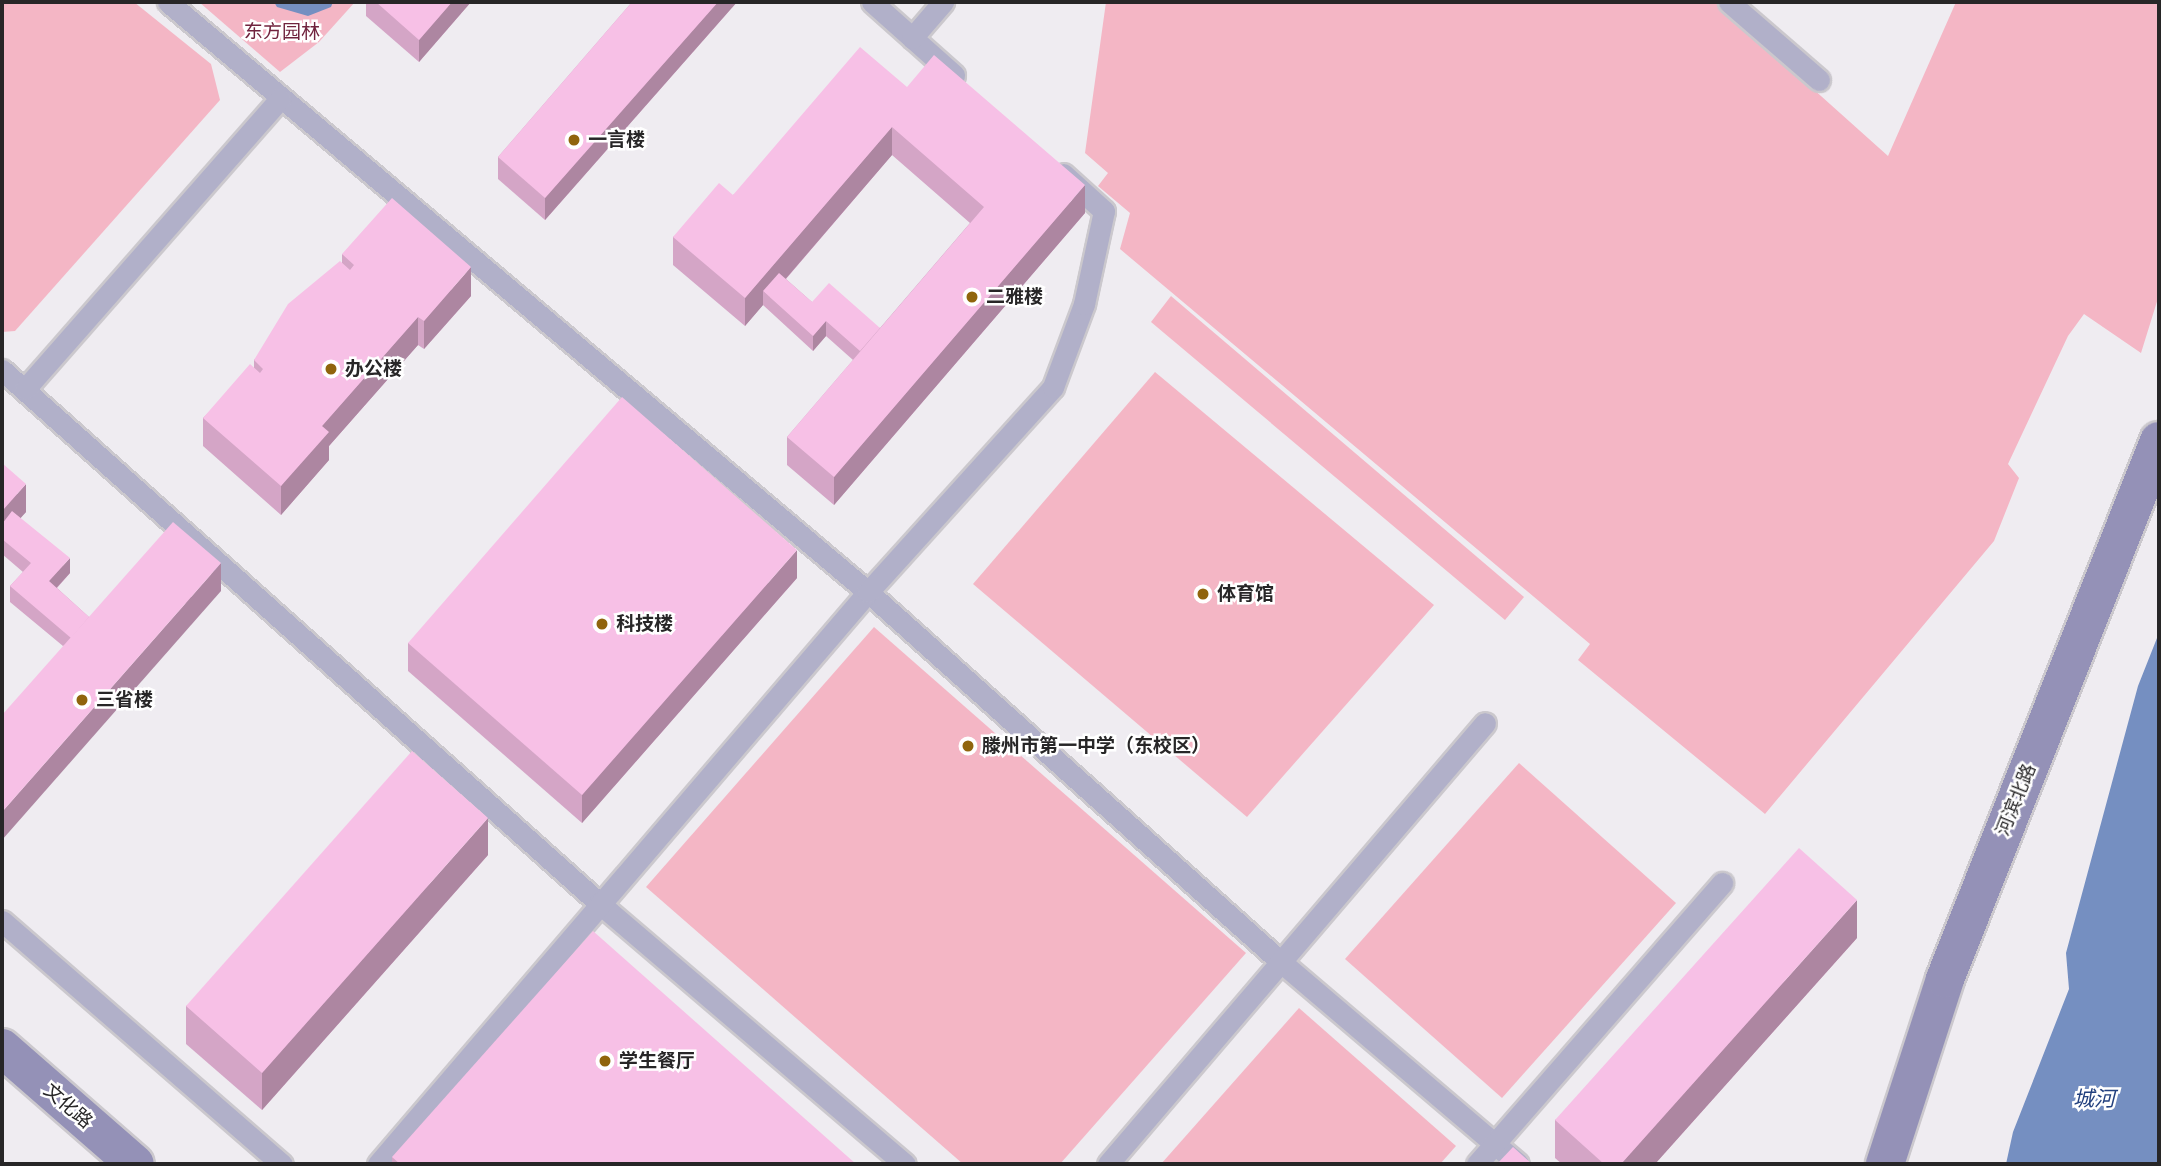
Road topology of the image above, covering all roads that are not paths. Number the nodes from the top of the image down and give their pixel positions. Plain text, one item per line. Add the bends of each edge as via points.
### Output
1 (168, 2) edge
2 (872, 2) edge
3 (943, 2) edge
4 (1729, 2) edge
5 (912, 38) junction
6 (1819, 80) dead end
7 (973, 92) edge
8 (280, 99) junction
9 (1043, 156) edge
10 (2, 370) edge
11 (24, 389) junction
12 (2159, 441) edge
13 (868, 592) junction
14 (1485, 723) dead end
15 (1722, 883) dead end
16 (599, 902) junction
17 (2, 921) edge
18 (1281, 962) junction
19 (2, 1048) edge
20 (1494, 1144) junction
21 (135, 1164) edge
22 (282, 1164) edge
23 (378, 1164) edge
24 (905, 1164) edge
25 (1108, 1164) edge
26 (1477, 1164) edge
27 (1517, 1164) edge
28 (1885, 1164) edge

1 - 8 lane
2 - 5 lane
3 - 5 lane
4 - 6 lane
5 - 7 lane
8 - 11 lane
8 - 13 lane
9 - 13 lane via 1104,211 1084,304 1053,387
10 - 11 lane
11 - 16 lane
12 - 28 street, 河滨北路 via 1945,979
13 - 16 lane
13 - 18 lane
14 - 18 lane
15 - 20 lane
16 - 23 lane
16 - 24 lane
17 - 22 lane
18 - 20 lane
18 - 25 lane
19 - 21 street, 文化路
20 - 26 lane
20 - 27 lane

